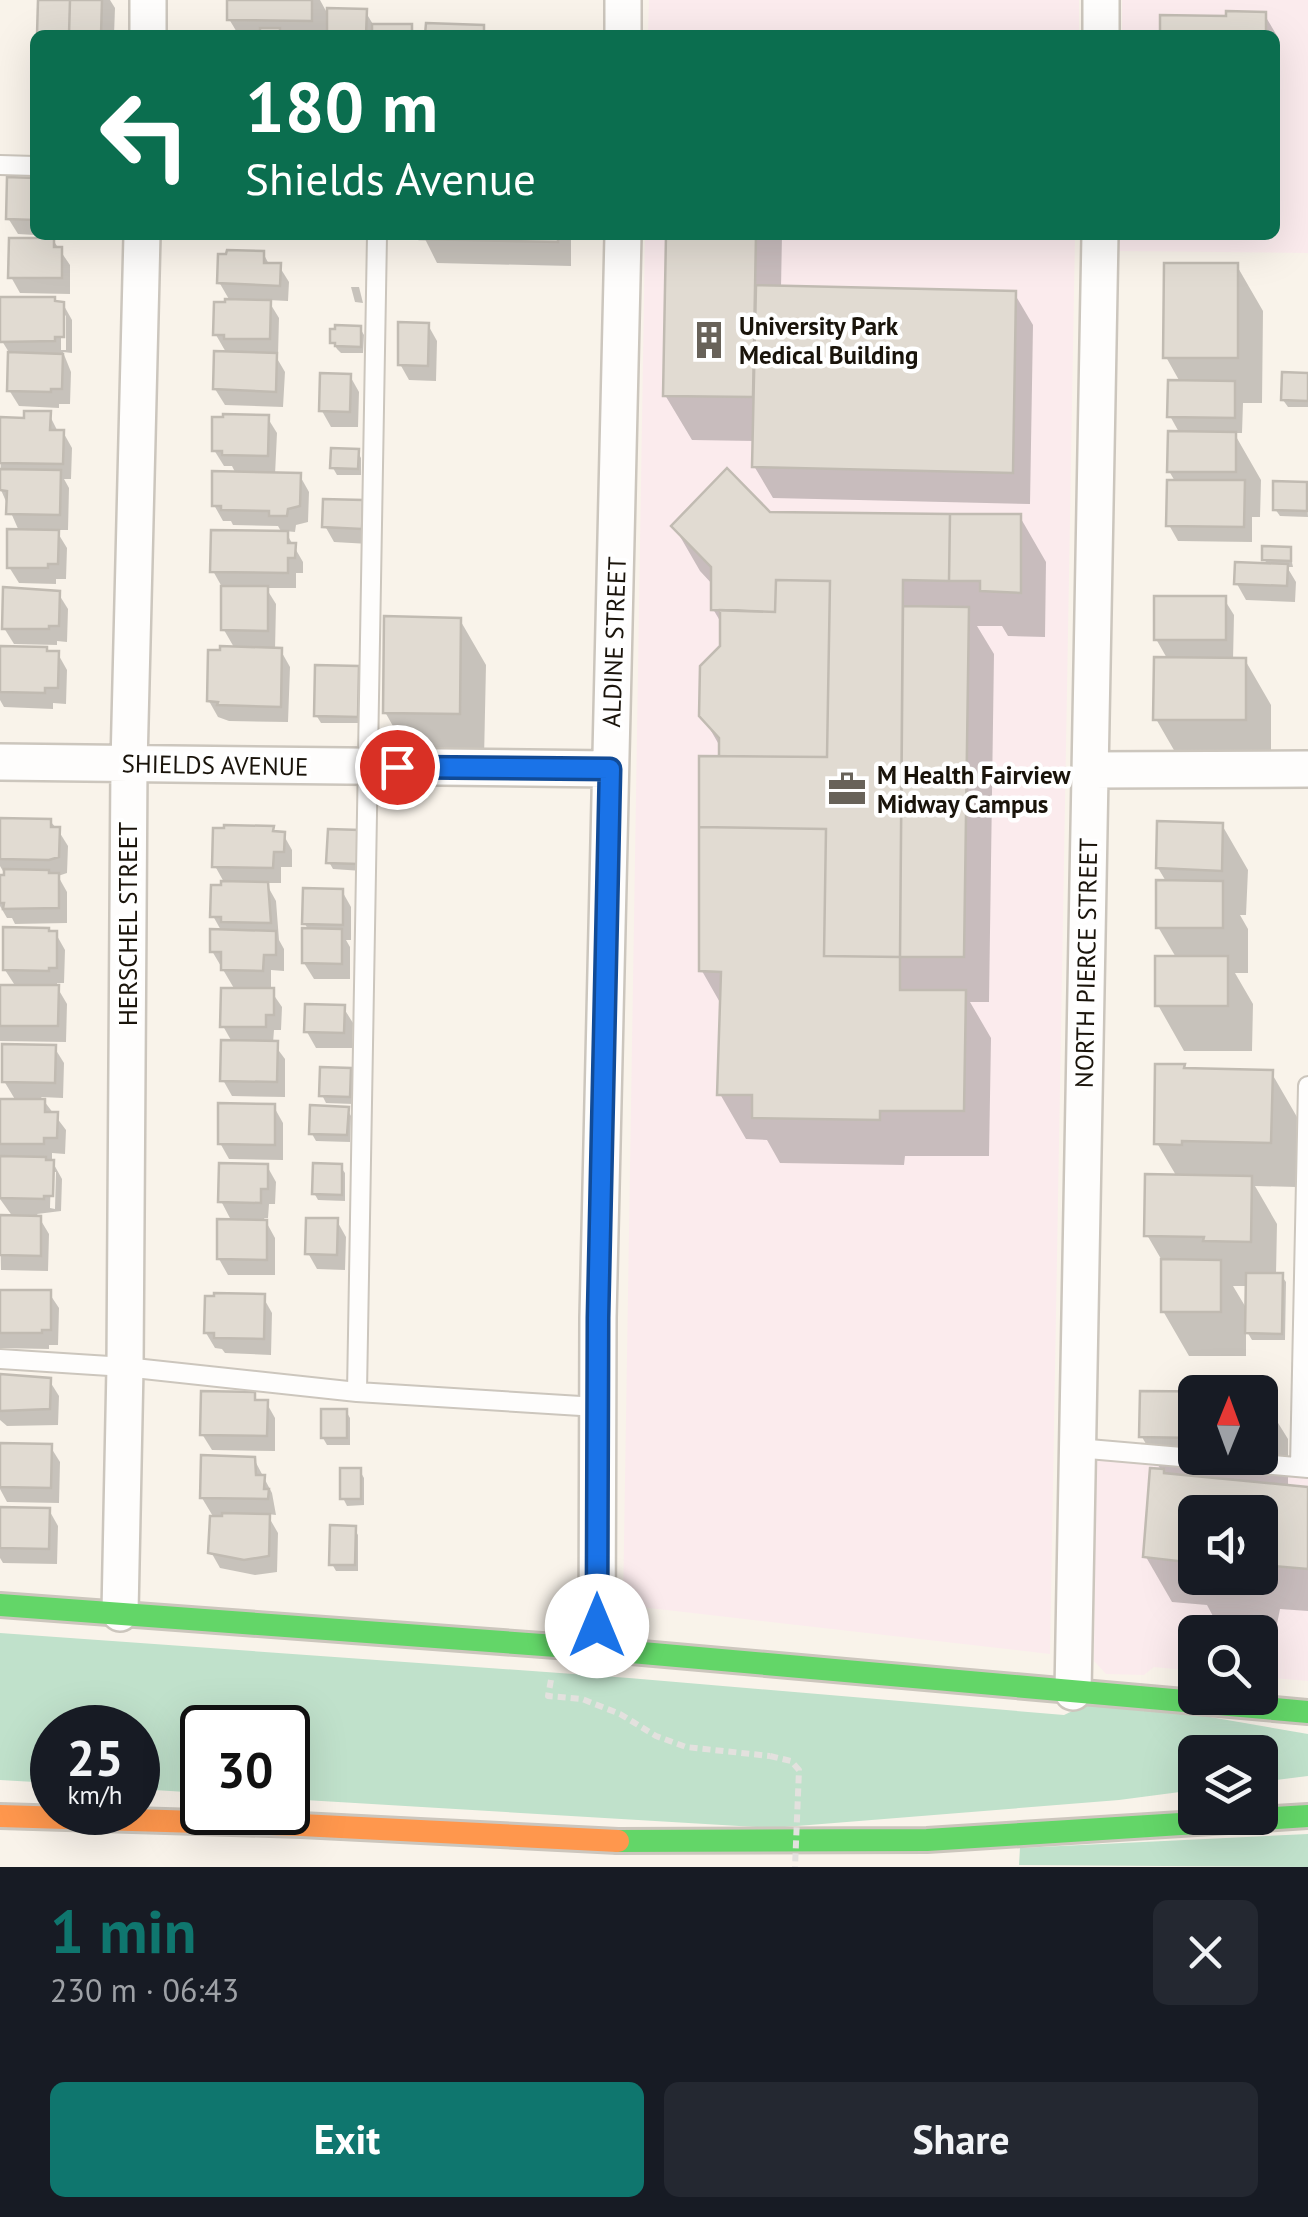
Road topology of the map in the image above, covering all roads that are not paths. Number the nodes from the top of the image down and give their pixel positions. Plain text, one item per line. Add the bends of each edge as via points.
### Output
1 (148, 0) edge
2 (623, 0) edge
3 (1102, 0) edge
4 (148, 30) edge
5 (622, 30) edge
6 (1102, 30) edge
7 (0, 165) edge
8 (30, 166) edge
9 (142, 240) edge
10 (377, 240) edge
11 (623, 240) edge
12 (1100, 240) edge
13 (0, 762) edge
14 (130, 764) junction
15 (367, 767) junction
16 (610, 769) junction
17 (1308, 769) edge
18 (1090, 770) junction
19 (1308, 1086) edge
20 (0, 1360) edge
21 (125, 1367) junction
22 (357, 1392) junction
23 (597, 1407) junction
24 (1078, 1448) junction
25 (1304, 1467) edge
26 (0, 1605) edge
27 (120, 1614) junction
28 (597, 1648) junction
29 (1073, 1692) junction
30 (1308, 1712) edge
31 (1178, 1807) edge
32 (0, 1816) edge
33 (1308, 1816) edge
34 (0, 1825) edge
35 (926, 1840) junction
36 (332, 1850) dead end

1 - 4 street
2 - 5 street
3 - 6 street
7 - 8 lane
9 - 14 street, HERSCHEL STREET
10 - 15 lane
11 - 16 street, ALDINE STREET
12 - 18 street, NORTH PIERCE STREET
13 - 14 street, SHIELDS AVENUE
14 - 15 street, SHIELDS AVENUE
14 - 21 street, HERSCHEL STREET
15 - 16 street, SHIELDS AVENUE
15 - 22 lane
16 - 23 street, ALDINE STREET
17 - 18 street
18 - 24 street, NORTH PIERCE STREET
19 - 25 lane
20 - 21 lane
21 - 22 lane
21 - 27 street, HERSCHEL STREET
22 - 23 lane
23 - 28 street, ALDINE STREET
24 - 25 lane
24 - 29 street, NORTH PIERCE STREET
26 - 27 main road
27 - 28 main road
28 - 29 main road
29 - 30 main road
31 - 35 main road
32 - 35 main road via 567,1841
33 - 35 main road
34 - 36 main road

